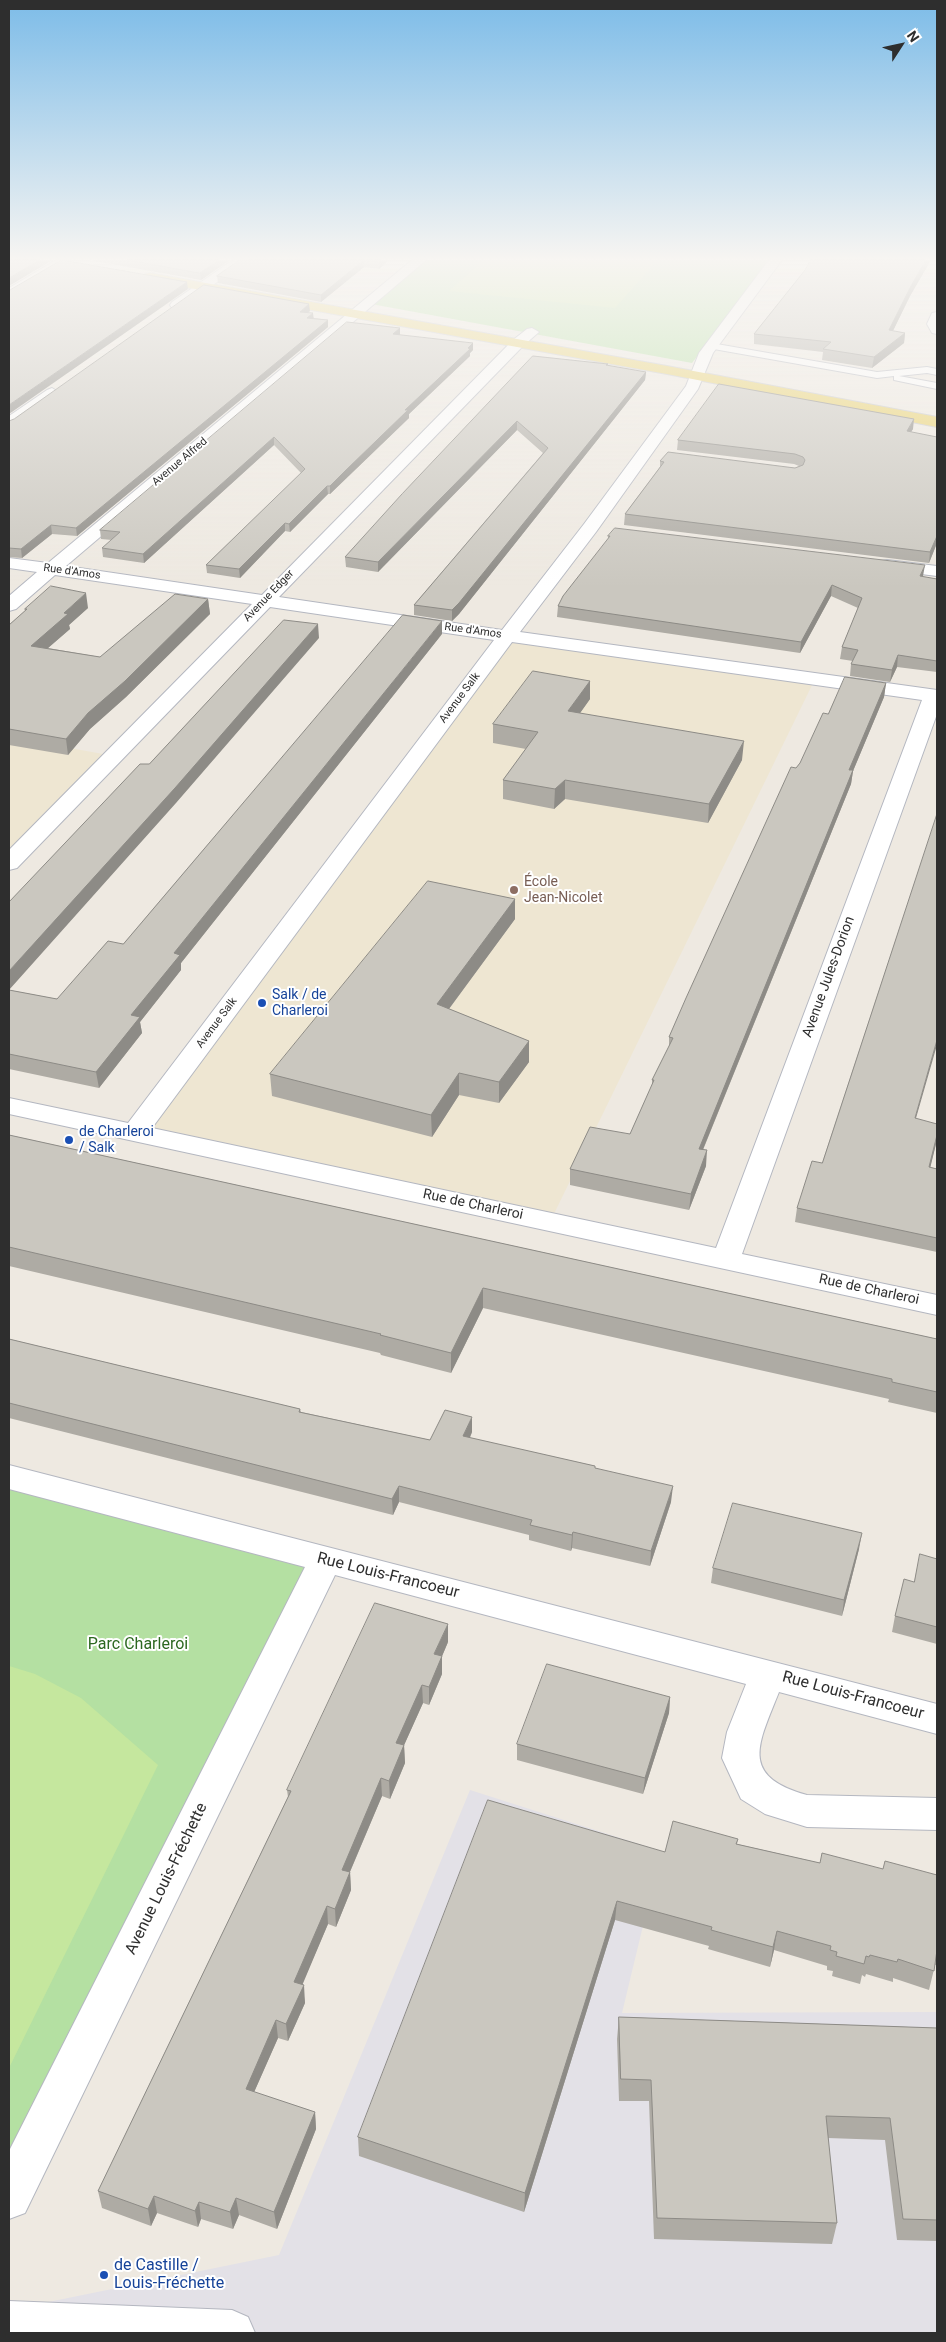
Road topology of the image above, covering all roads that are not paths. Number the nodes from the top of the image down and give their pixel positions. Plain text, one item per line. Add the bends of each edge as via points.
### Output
1 (289, 369) edge
2 (494, 369) edge
3 (695, 369) edge
4 (849, 369) edge
5 (699, 370) junction
6 (937, 372) edge
7 (877, 374) junction
8 (66, 383) edge
9 (937, 386) edge
10 (908, 401) dead end
11 (937, 422) edge
12 (9, 423) edge
13 (645, 453) junction
14 (663, 455) edge
15 (590, 528) junction
16 (610, 530) edge
17 (9, 563) edge
18 (868, 563) edge
19 (52, 569) junction
20 (937, 571) edge
21 (266, 600) junction
22 (9, 605) edge
23 (507, 636) junction
24 (935, 695) edge
25 (9, 863) edge
26 (9, 1106) edge
27 (135, 1133) junction
28 (726, 1259) junction
29 (937, 1305) edge
30 (9, 1477) edge
31 (326, 1560) junction
32 (768, 1674) junction
33 (937, 1719) edge
34 (937, 1814) edge
35 (9, 2197) edge
36 (9, 2324) edge
37 (232, 2333) edge

1 - 19 street, Avenue Alfred
2 - 21 street, Avenue Edger
3 - 5 main road
4 - 7 lane
5 - 10 main road
5 - 11 main road
5 - 13 street, Avenue Salk via 693,386
6 - 7 lane
7 - 9 lane
8 - 12 street
13 - 14 street
13 - 15 street, Avenue Salk
15 - 16 street
15 - 23 street, Avenue Salk
17 - 19 street, Rue d'Amos
18 - 20 street
19 - 21 street, Rue d'Amos
19 - 22 street, Avenue Alfred
21 - 23 street, Rue d'Amos
21 - 25 street, Avenue Edger
23 - 24 street, Rue d'Amos
23 - 27 street, Avenue Salk
24 - 28 street, Avenue Jules-Dorion
26 - 27 street, Rue de Charleroi
27 - 28 street, Rue de Charleroi
28 - 29 street, Rue de Charleroi
30 - 31 street, Rue Louis-Francoeur
31 - 32 street, Rue Louis-Francoeur
31 - 35 street, Avenue Louis-Fréchette
32 - 33 street, Rue Louis-Francoeur
32 - 34 street, Rue Louis-Francoeur via 744,1732 740,1758 754,1788 778,1803 807,1811
36 - 37 street

